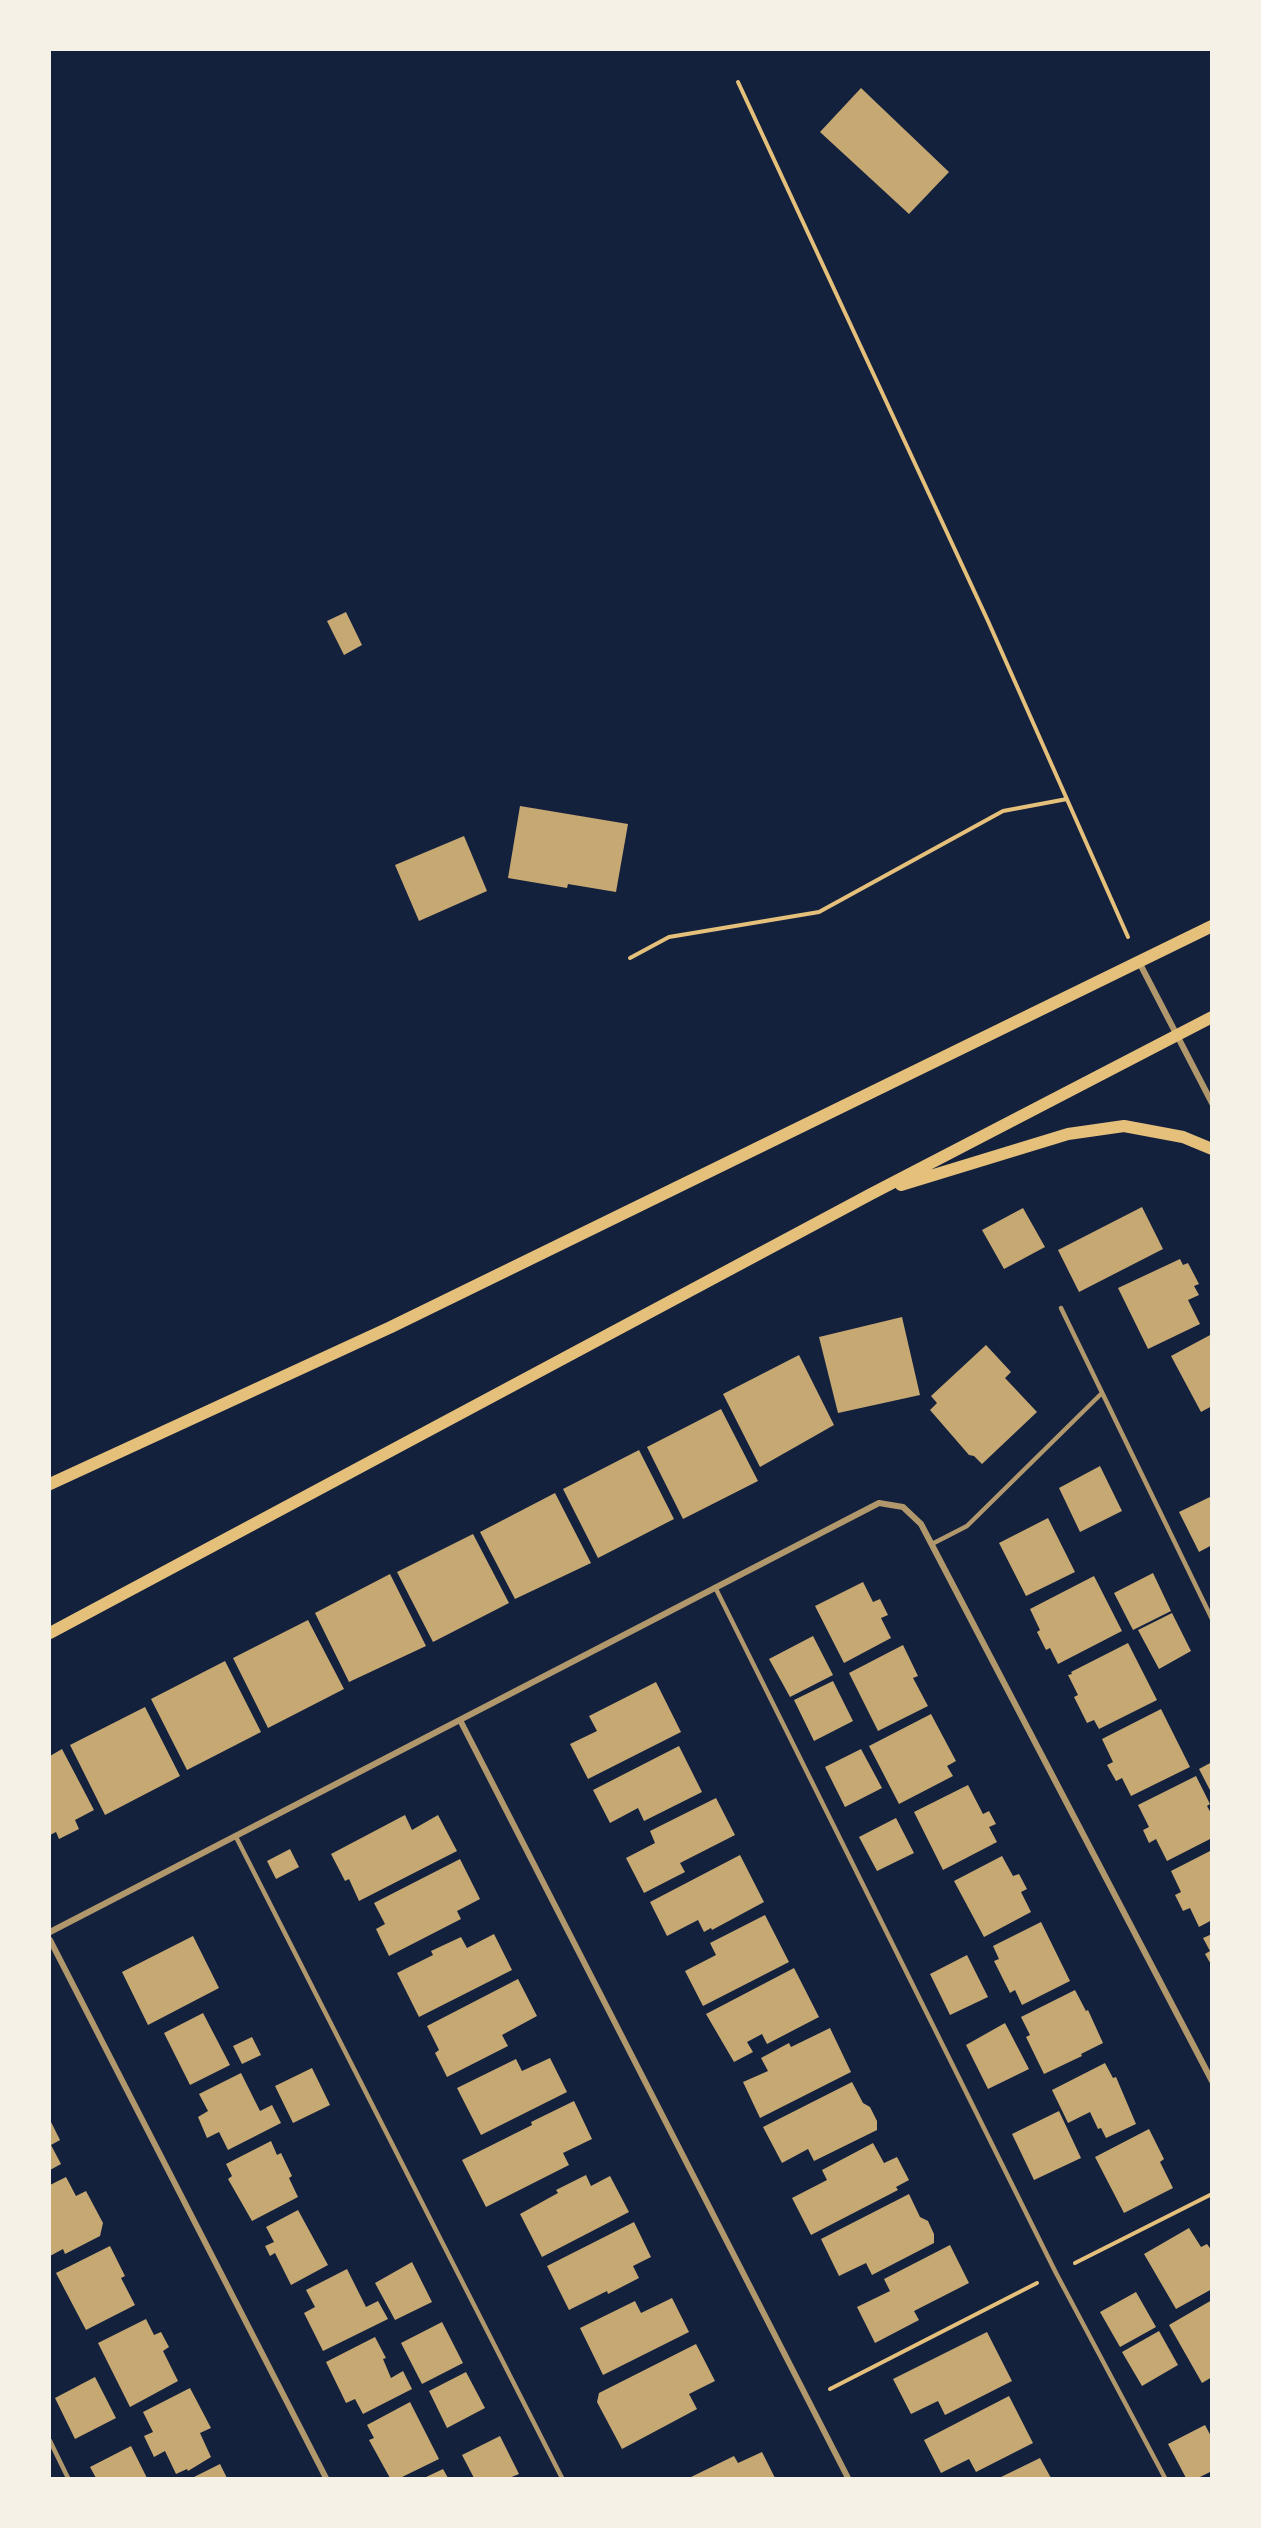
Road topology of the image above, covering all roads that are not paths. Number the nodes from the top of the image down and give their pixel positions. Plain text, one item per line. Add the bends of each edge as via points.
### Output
1 (1212, 926) edge
2 (1139, 962) junction
3 (1212, 1017) edge
4 (1176, 1035) junction
5 (1212, 1103) edge
6 (1212, 1149) edge
7 (871, 1194) junction
8 (1061, 1308) dead end
9 (1101, 1394) junction
10 (50, 1484) edge
11 (932, 1544) junction
12 (715, 1587) junction
13 (1212, 1619) edge
14 (50, 1633) edge
15 (460, 1720) junction
16 (236, 1837) junction
17 (50, 1932) edge
18 (50, 1940) edge
19 (1212, 2081) edge
20 (50, 2441) edge
21 (68, 2478) edge
22 (326, 2478) edge
23 (561, 2478) edge
24 (848, 2478) edge
25 (1166, 2478) edge

1 - 2 main road
2 - 4 street
2 - 10 main road via 391,1327
3 - 4 main road
4 - 5 street
4 - 7 main road
6 - 7 main road via 1183,1137 1124,1126 1068,1134
7 - 14 main road
8 - 9 lane
9 - 11 lane via 967,1526
9 - 13 lane
11 - 12 street via 921,1524 903,1508 879,1503
11 - 19 street
12 - 15 street
12 - 25 lane via 1056,2273
15 - 16 street
15 - 24 street
16 - 17 street
16 - 23 lane
18 - 22 street
20 - 21 lane

